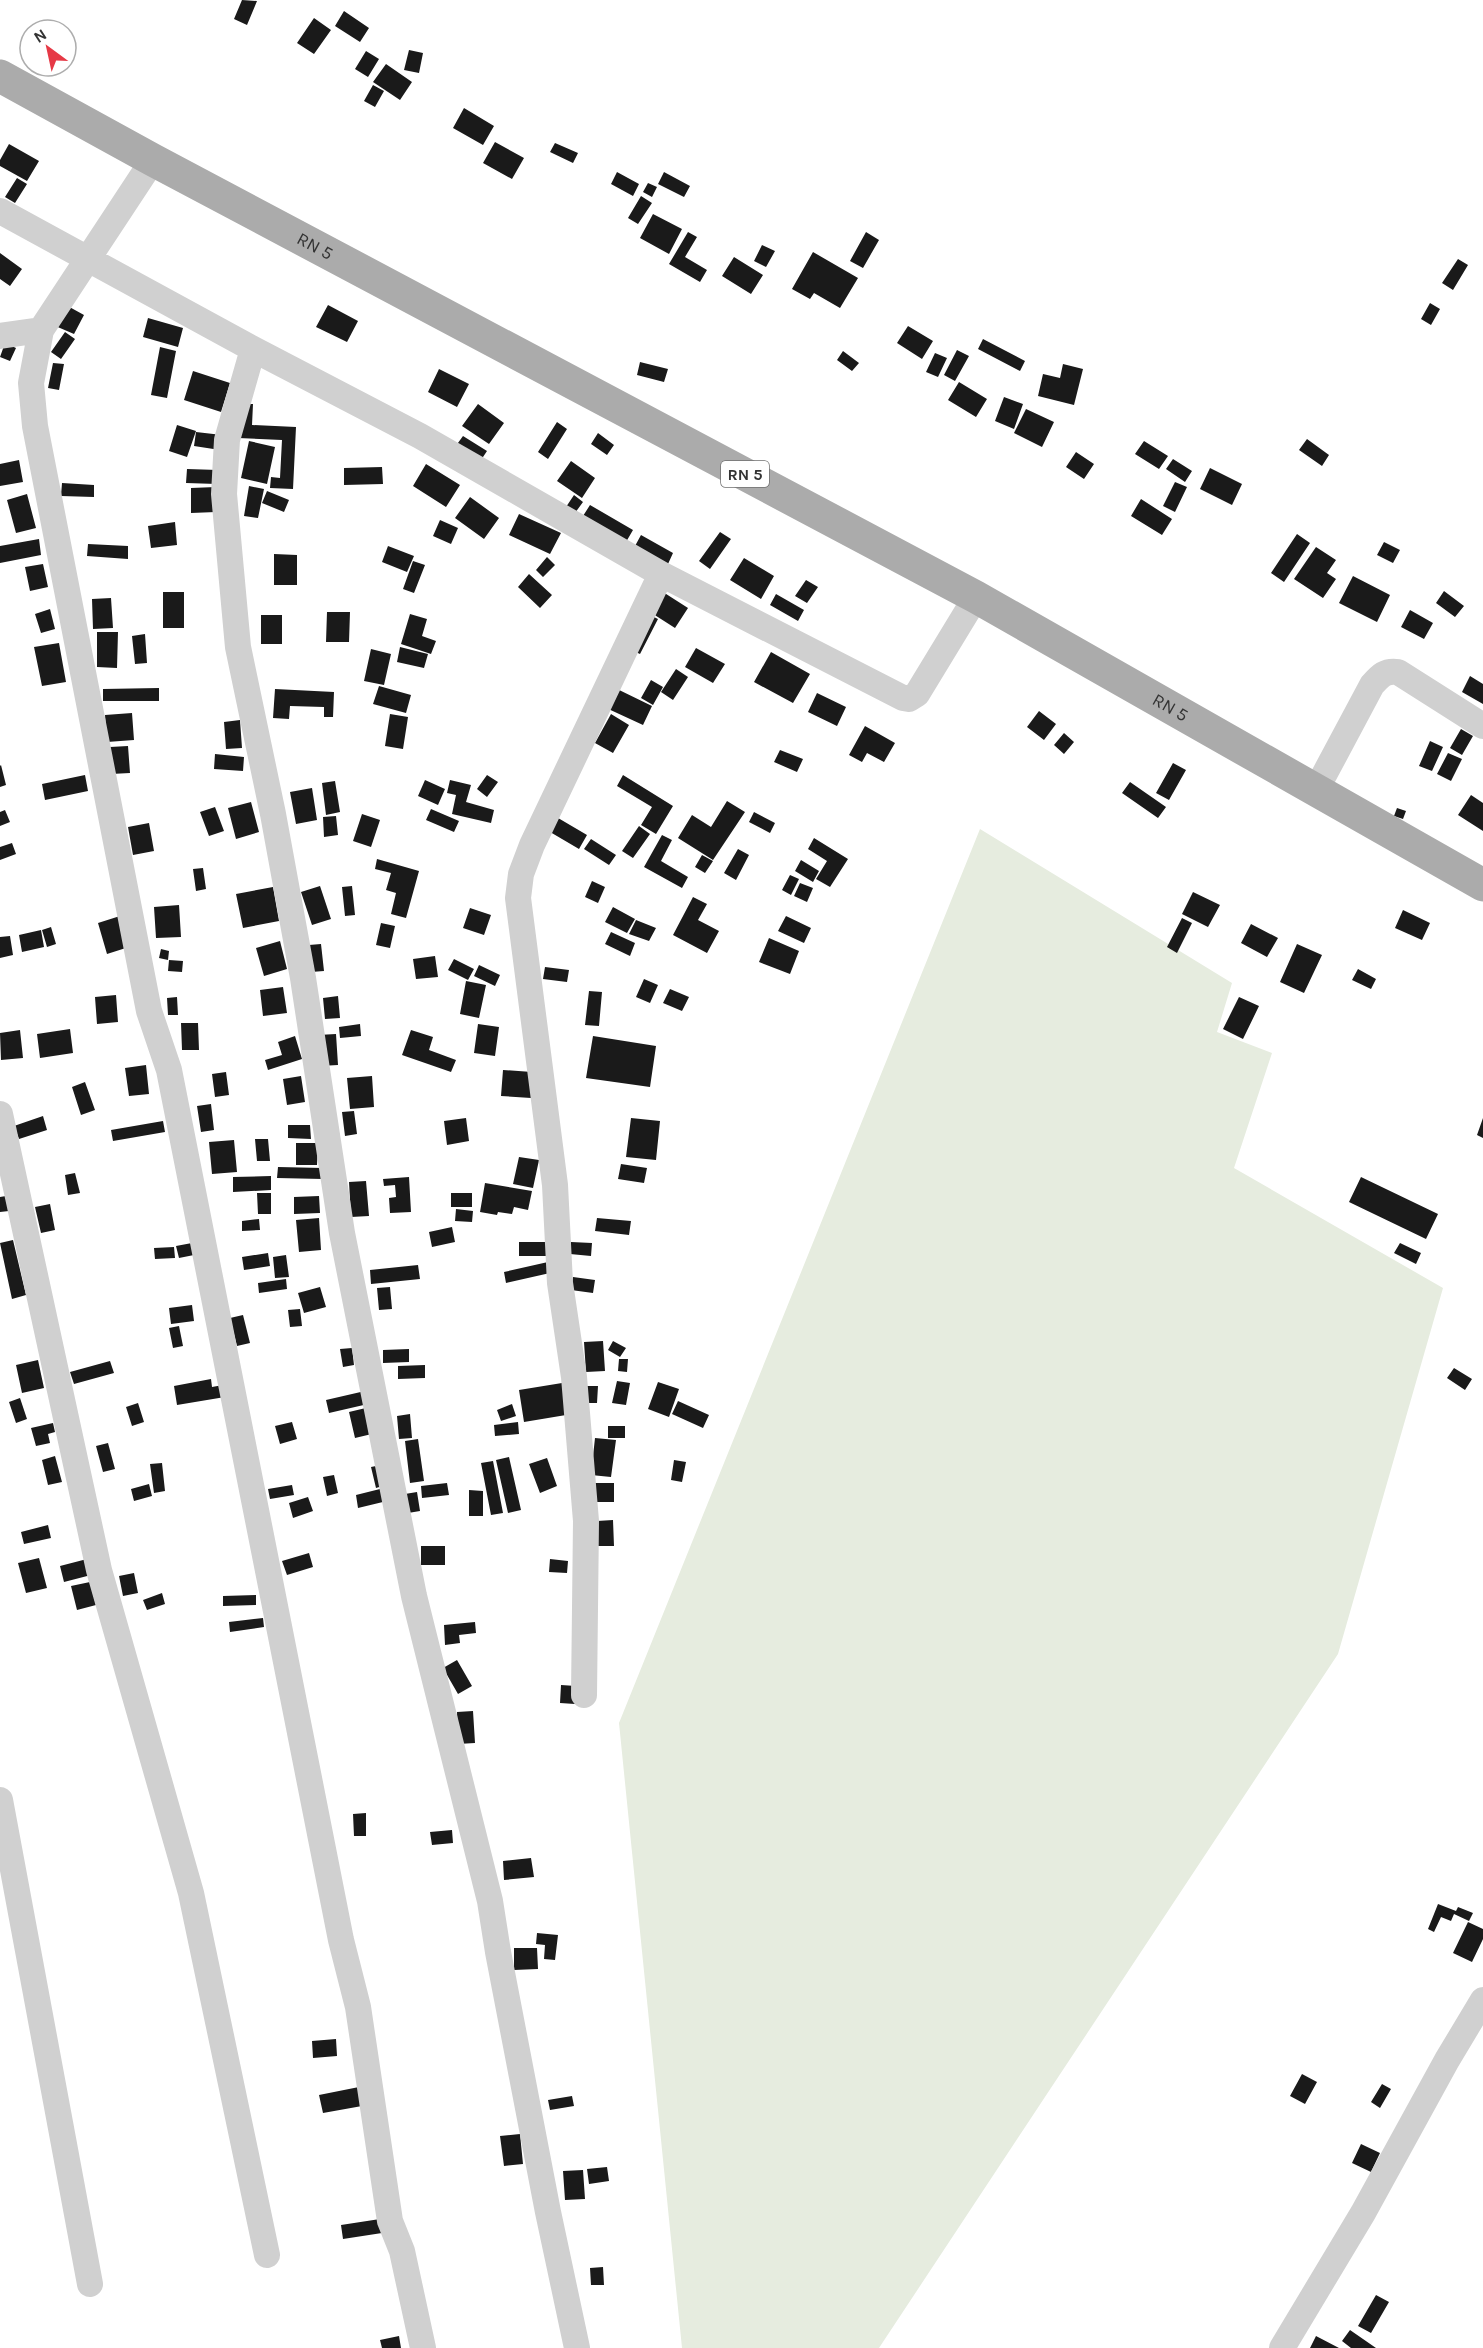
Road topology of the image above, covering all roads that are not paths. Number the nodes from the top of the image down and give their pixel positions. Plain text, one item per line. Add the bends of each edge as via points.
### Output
1 (0, 76) edge
2 (153, 160) junction
3 (0, 211) edge
4 (87, 259) junction
5 (41, 330) junction
6 (0, 336) edge
7 (253, 349) junction
8 (661, 574) junction
9 (976, 597) junction
10 (1483, 726) edge
11 (1316, 790) junction
12 (1483, 885) edge
13 (0, 1114) edge
14 (584, 1695) dead end
15 (0, 1800) edge
16 (1483, 2000) edge
17 (267, 2255) dead end
18 (90, 2284) dead end
19 (423, 2348) edge
20 (578, 2348) edge
21 (1282, 2348) edge

1 - 2 main road, RN 5 / RN 5
2 - 4 street
2 - 9 main road, RN 5 / RN 5
3 - 4 street
4 - 5 street
4 - 7 street
5 - 6 street
5 - 19 street via 31,383 35,426 149,1011 169,1070 341,1940 358,2007 390,2221 402,2251
7 - 8 street via 420,436
7 - 20 street via 227,440 227,538 238,647 303,978 342,1233 414,1596 490,1901 546,2201
8 - 9 street via 909,699 917,694
8 - 14 street via 532,845 521,874 518,898 555,1185 560,1283 574,1377 586,1521
9 - 11 main road, RN 5 / RN 5
10 - 11 street via 1389,670 1372,685
11 - 12 main road, RN 5 / RN 5
13 - 17 street via 99,1570 191,1893
15 - 18 street
16 - 21 street

